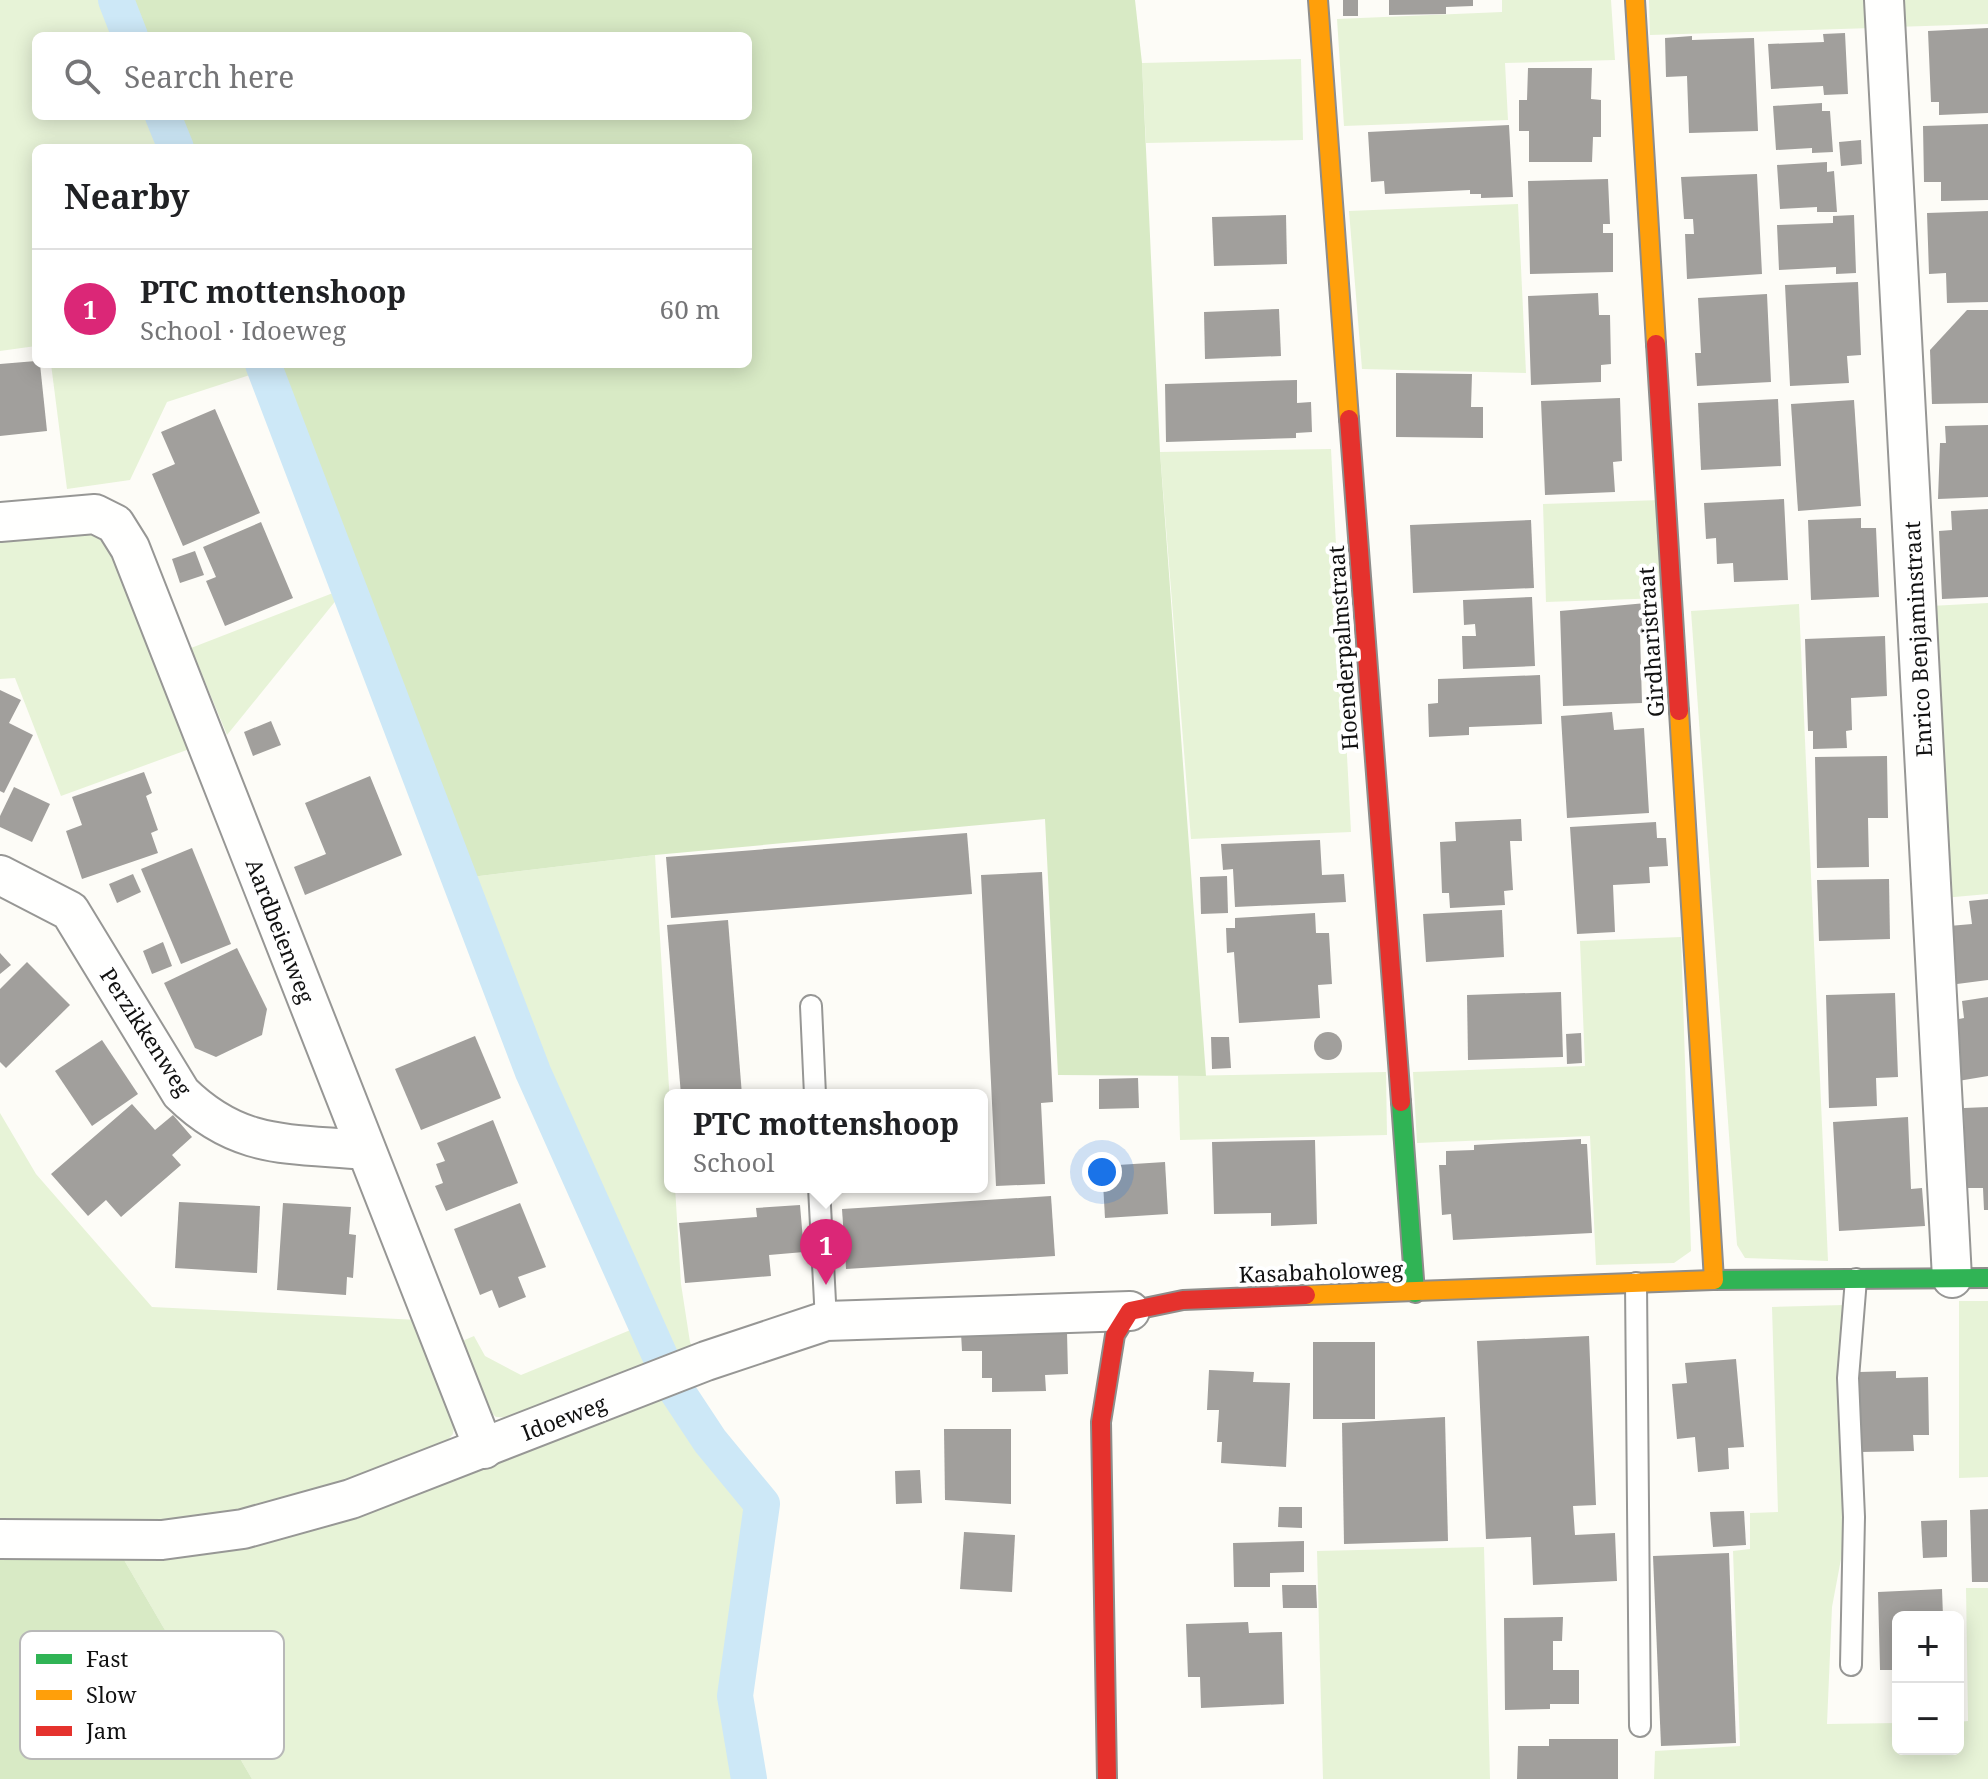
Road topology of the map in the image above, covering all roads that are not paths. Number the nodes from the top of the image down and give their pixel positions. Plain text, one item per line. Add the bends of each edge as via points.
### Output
1 (1318, 0) edge
2 (1635, 0) edge
3 (1884, 0) edge
4 (0, 522) edge
5 (0, 875) edge
6 (811, 1006) dead end
7 (815, 1089) edge
8 (365, 1150) junction
9 (819, 1193) edge
10 (1970, 1278) edge
11 (1856, 1279) junction
12 (1714, 1280) junction
13 (1636, 1283) junction
14 (1415, 1293) junction
15 (1130, 1311) junction
16 (826, 1321) junction
17 (484, 1449) junction
18 (0, 1539) edge
19 (1851, 1665) dead end
20 (1640, 1726) dead end
21 (1107, 1779) edge

1 - 14 street, Hoenderpalmstraat
2 - 12 street, Girdharistraat
3 - 10 street, Enrico Benjaminstraat
4 - 8 street, Aardbeienweg via 95,514 115,524 130,548
5 - 8 street, Perzikkenweg via 70,911 181,1093 206,1117 253,1139
6 - 7 lane
8 - 17 street, Aardbeienweg
9 - 16 lane
10 - 11 street, Kasabaholoweg
11 - 12 street, Kasabaholoweg
11 - 19 lane via 1848,1378 1854,1517
12 - 13 street, Kasabaholoweg
13 - 14 street, Kasabaholoweg
13 - 20 lane
14 - 15 street, Kasabaholoweg via 1183,1300
15 - 16 street, Idoeweg
15 - 21 street via 1115,1335 1101,1422
16 - 17 street, Idoeweg via 706,1361
17 - 18 street, Idoeweg via 351,1499 243,1529 162,1540

